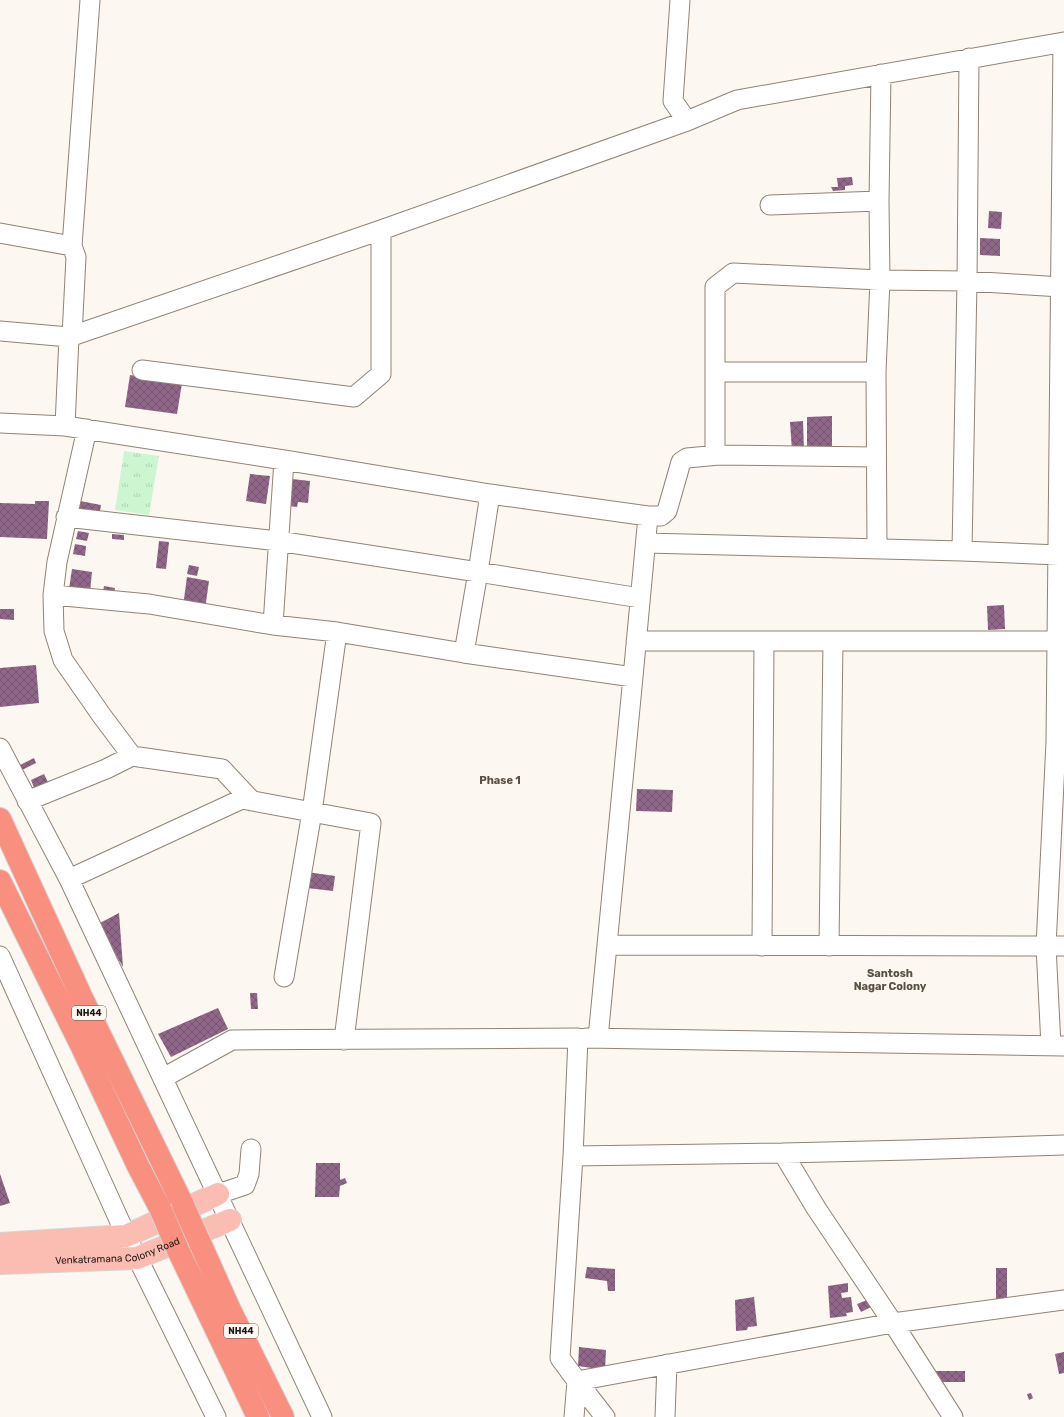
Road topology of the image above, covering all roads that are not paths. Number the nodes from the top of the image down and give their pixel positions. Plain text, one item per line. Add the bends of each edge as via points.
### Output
1 (90, 0) edge
2 (680, 0) edge
3 (1064, 42) edge
4 (969, 58) junction
5 (881, 74) junction
6 (687, 121) junction
7 (879, 201) junction
8 (1063, 201) edge
9 (770, 205) dead end
10 (381, 230) junction
11 (0, 233) edge
12 (72, 246) junction
13 (880, 280) junction
14 (967, 281) junction
15 (1061, 287) junction
16 (0, 331) edge
17 (70, 336) junction
18 (142, 370) dead end
19 (715, 372) junction
20 (876, 372) junction
21 (1062, 374) edge
22 (0, 423) edge
23 (65, 426) junction
24 (87, 429) junction
25 (719, 455) junction
26 (876, 457) junction
27 (284, 460) junction
28 (490, 494) junction
29 (648, 516) junction
30 (66, 517) junction
31 (278, 541) junction
32 (646, 543) junction
33 (876, 549) junction
34 (962, 551) junction
35 (1059, 555) junction
36 (478, 572) junction
37 (53, 594) junction
38 (640, 598) junction
39 (273, 625) junction
40 (337, 632) junction
41 (636, 641) junction
42 (764, 641) junction
43 (833, 641) junction
44 (1061, 641) edge
45 (464, 653) junction
46 (633, 678) junction
47 (1060, 742) edge
48 (0, 748) edge
49 (132, 756) junction
50 (26, 800) junction
51 (252, 801) junction
52 (312, 812) junction
53 (0, 819) edge
54 (69, 879) junction
55 (0, 881) edge
56 (607, 945) junction
57 (762, 946) junction
58 (829, 946) junction
59 (1055, 946) edge
60 (0, 956) edge
61 (284, 977) dead end
62 (578, 1038) junction
63 (598, 1038) junction
64 (344, 1040) junction
65 (1057, 1046) edge
66 (163, 1078) junction
67 (1064, 1145) edge
68 (252, 1149) dead end
69 (783, 1153) junction
70 (572, 1156) junction
71 (218, 1194) junction
72 (230, 1220) junction
73 (126, 1236) junction
74 (0, 1244) edge
75 (137, 1258) junction
76 (0, 1263) edge
77 (1064, 1300) edge
78 (893, 1323) junction
79 (667, 1364) junction
80 (577, 1381) junction
81 (216, 1417) edge
82 (258, 1417) edge
83 (283, 1417) edge
84 (322, 1417) edge
85 (574, 1417) edge
86 (605, 1417) edge
87 (664, 1417) edge
88 (953, 1417) edge

1 - 12 street
2 - 6 street via 673,101
3 - 4 street
3 - 8 street
4 - 5 street
4 - 14 street
5 - 6 street via 737,100
5 - 7 street
6 - 10 street
7 - 9 street
7 - 13 street
8 - 15 street
10 - 17 street
10 - 18 street via 381,374 354,397
11 - 12 street
12 - 17 street via 76,257
13 - 14 street
13 - 19 street via 733,273 715,287
13 - 20 street
14 - 15 street
14 - 34 street
15 - 21 street
16 - 17 street
17 - 23 street
19 - 20 street
19 - 25 street via 715,455
20 - 26 street
21 - 35 street
22 - 23 street
23 - 24 street
24 - 27 street
24 - 30 street
25 - 26 street
25 - 29 street via 687,458 681,462 667,511 661,516
26 - 33 street
27 - 28 street
27 - 31 street
28 - 29 street
28 - 36 street
29 - 32 street
30 - 31 street
30 - 37 street
31 - 36 street
31 - 39 street
32 - 33 street
32 - 38 street
33 - 34 street
34 - 35 street
35 - 44 street
36 - 38 street
36 - 45 street
37 - 39 street via 149,604
37 - 49 street via 54,631 63,660
38 - 41 street
39 - 40 street
40 - 45 street
40 - 52 street
41 - 42 street
41 - 46 street
42 - 43 street
42 - 57 street
43 - 44 street
43 - 58 street
44 - 47 street
45 - 46 street
46 - 56 street
47 - 59 street
48 - 50 street
49 - 50 street via 106,769
49 - 51 street via 222,769
50 - 54 street
51 - 52 street
51 - 54 street via 242,800
52 - 61 street
52 - 64 street via 371,823
53 - 83 highway, NH44, bridge via 82,998
54 - 66 street
55 - 82 highway, NH44, bridge via 160,1208
56 - 57 street
56 - 63 street
57 - 58 street
58 - 59 street
59 - 65 street
60 - 73 street
62 - 63 street
62 - 64 street
62 - 70 street
63 - 65 street
64 - 66 street via 232,1040
66 - 71 street
67 - 69 street
68 - 71 street via 245,1185
69 - 70 street
69 - 78 street via 816,1208
70 - 80 street via 560,1358
71 - 72 street
71 - 73 main road
72 - 75 main road, Venkatramana Colony Road
72 - 84 street
73 - 74 main road
73 - 75 street
75 - 76 main road, Venkatramana Colony Road
75 - 81 street
77 - 78 street
78 - 79 street
78 - 88 street
79 - 80 street
79 - 87 street
80 - 85 street
80 - 86 street

